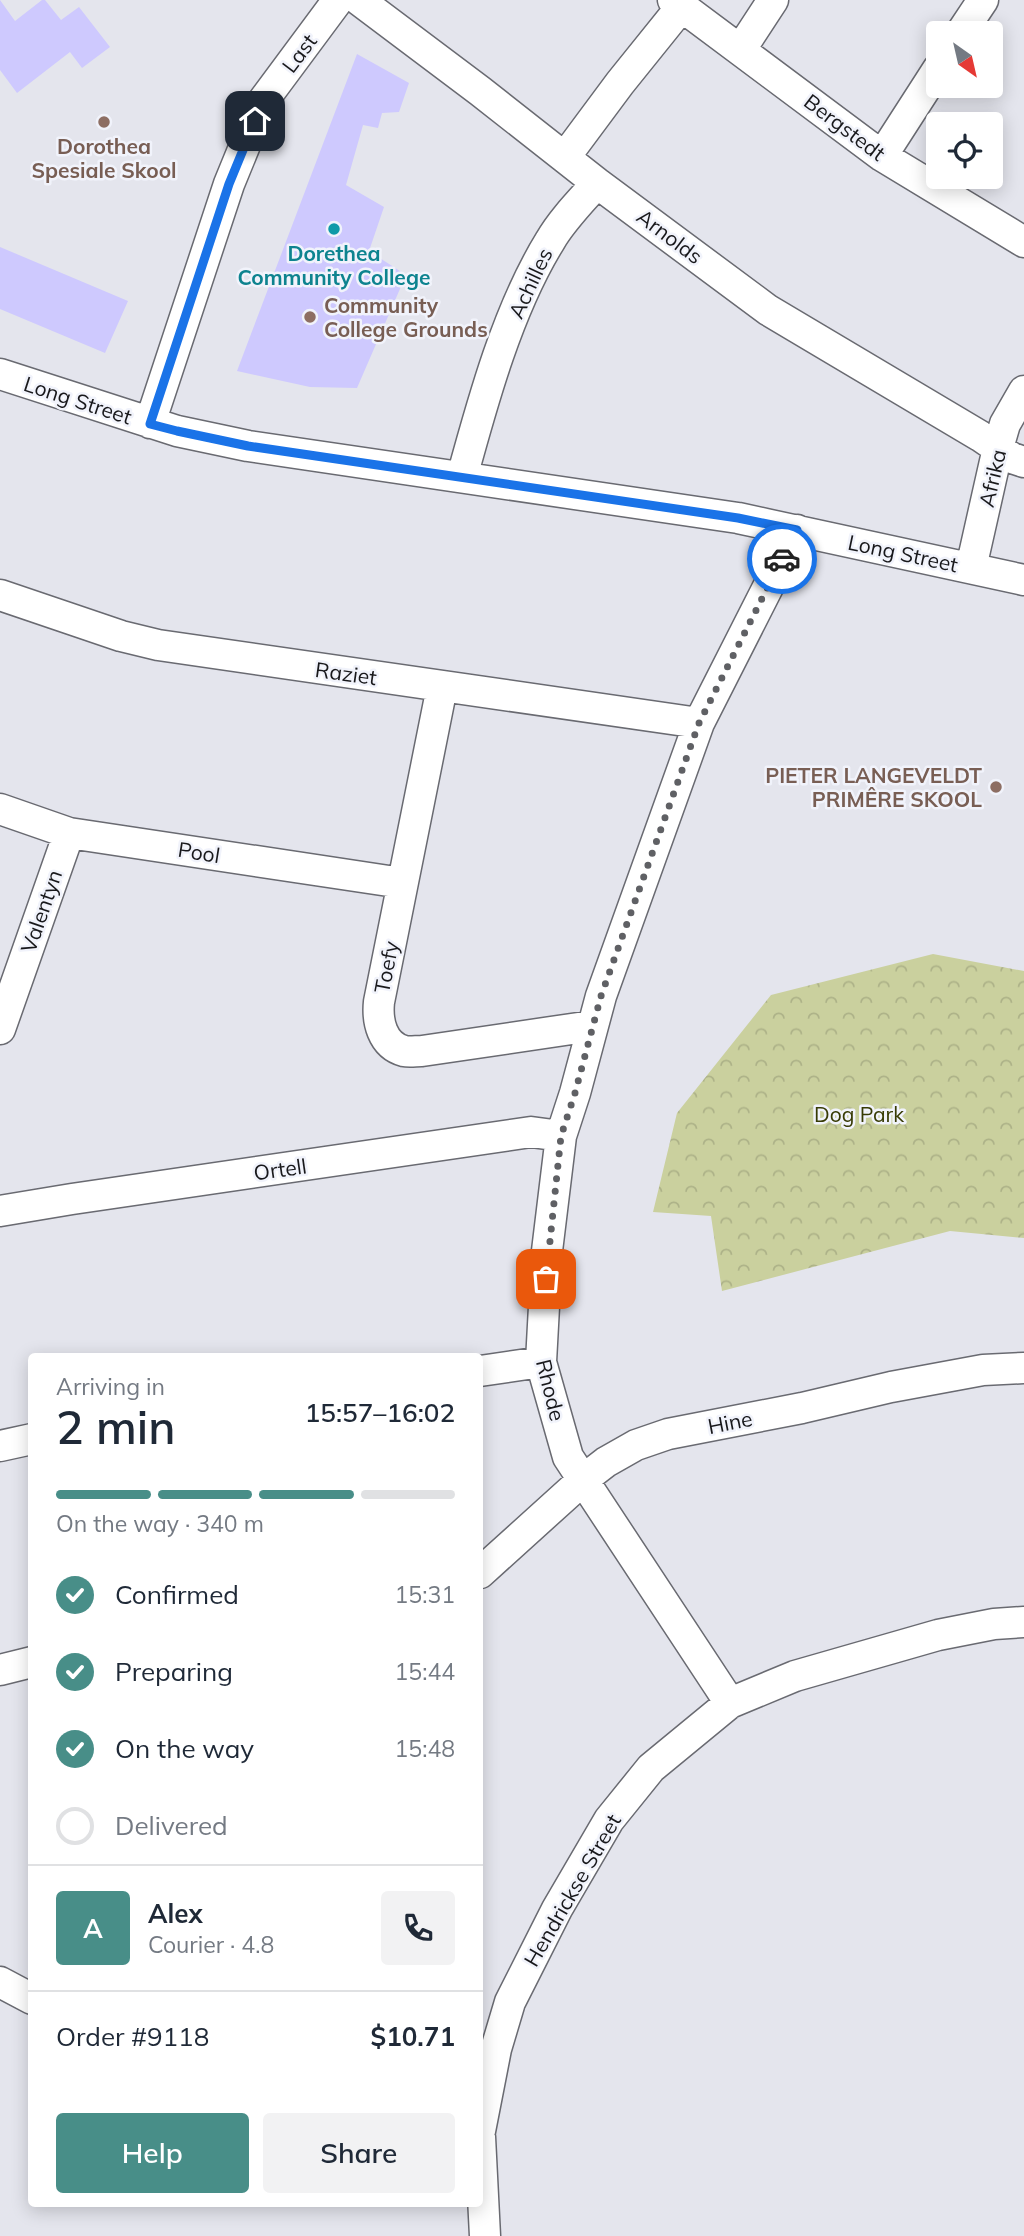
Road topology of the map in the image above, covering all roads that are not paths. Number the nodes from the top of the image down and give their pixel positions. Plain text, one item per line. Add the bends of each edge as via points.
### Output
1 (338, 0) edge
2 (359, 0) edge
3 (773, 0) edge
4 (983, 0) edge
5 (677, 3) edge
6 (969, 21) edge
7 (741, 49) junction
8 (926, 88) edge
9 (882, 156) junction
10 (565, 157) junction
11 (597, 183) junction
12 (1024, 242) edge
13 (0, 373) edge
14 (1024, 391) edge
15 (150, 424) junction
16 (998, 448) junction
17 (1024, 461) edge
18 (461, 477) junction
19 (797, 530) junction
20 (971, 568) junction
21 (1024, 580) edge
22 (0, 596) edge
23 (442, 687) junction
24 (699, 723) junction
25 (0, 808) edge
26 (69, 832) junction
27 (402, 883) junction
28 (592, 1026) junction
29 (0, 1029) edge
30 (561, 1136) junction
31 (0, 1211) edge
32 (541, 1362) junction
33 (1024, 1368) edge
34 (483, 1371) edge
35 (28, 1440) edge
36 (0, 1446) edge
37 (584, 1479) junction
38 (483, 1570) edge
39 (1024, 1622) edge
40 (28, 1662) edge
41 (0, 1670) edge
42 (730, 1703) junction
43 (0, 1982) edge
44 (28, 1997) edge
45 (483, 2116) edge
46 (483, 2196) edge
47 (485, 2236) edge

1 - 15 street, Last via 263,101 229,184
2 - 10 street, Arnolds
3 - 7 street
4 - 6 street
5 - 7 street, Bergstedt
5 - 10 street
7 - 9 street, Bergstedt
8 - 9 street
9 - 12 street, Bergstedt
10 - 11 street, Arnolds
11 - 16 street, Arnolds via 768,310
11 - 18 street, Achilles via 551,238 533,270 486,388
13 - 15 street, Long Street
14 - 16 street, Afrika
15 - 18 street, Long Street via 248,446
16 - 17 street, Arnolds
16 - 20 street, Afrika
18 - 19 street, Long Street
19 - 20 street, Long Street
19 - 24 street, Rhode
20 - 21 street, Long Street
22 - 23 street, Raziet via 158,645
23 - 24 street, Raziet
23 - 27 street, Toefy
24 - 28 street, Rhode
25 - 26 street, Pool
26 - 27 street, Pool
26 - 29 street, Valentyn
27 - 28 street, Toefy via 378,1015 390,1042 402,1051 422,1051
28 - 30 street, Rhode
30 - 31 street, Ortell via 531,1132
30 - 32 street, Rhode via 547,1251
32 - 34 street
32 - 37 street, Rhode via 569,1457
33 - 37 street, Hine via 984,1370 891,1387 668,1434 636,1445
35 - 36 street
37 - 38 street, Hine
37 - 42 street, Rhode
39 - 42 street, Hendrickse Street via 938,1635 795,1676
40 - 41 street
42 - 45 street, Hendrickse Street via 651,1768 602,1831 510,2002
43 - 44 street
46 - 47 street

